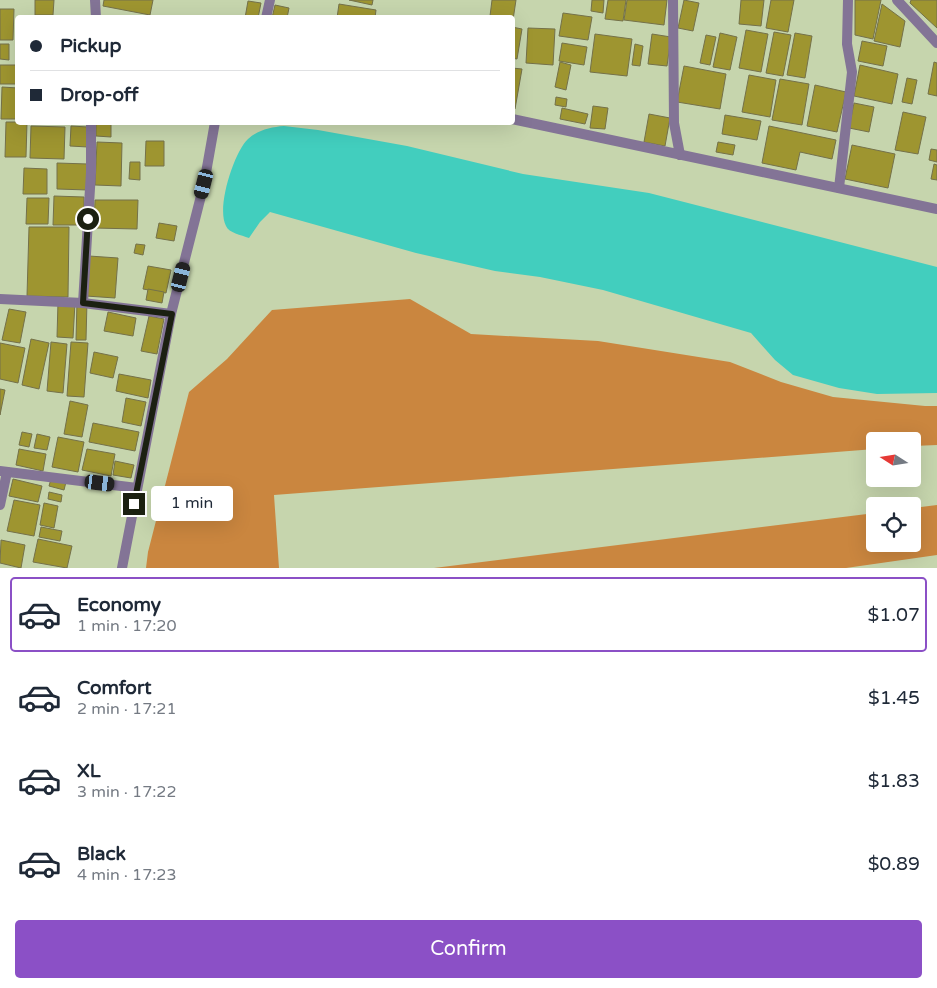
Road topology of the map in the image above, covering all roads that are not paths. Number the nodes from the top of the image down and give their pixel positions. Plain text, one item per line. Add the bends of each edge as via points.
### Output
1 (94, 0) edge
2 (270, 0) edge
3 (673, 0) edge
4 (848, 0) edge
5 (896, 0) edge
6 (96, 15) edge
7 (267, 15) edge
8 (937, 44) edge
9 (515, 120) edge
10 (92, 125) edge
11 (214, 125) edge
12 (680, 155) junction
13 (839, 188) junction
14 (937, 208) edge
15 (0, 299) edge
16 (83, 303) junction
17 (172, 314) junction
18 (3, 472) edge
19 (137, 488) junction
20 (0, 505) edge
21 (122, 568) edge

1 - 6 street
2 - 7 street
3 - 12 street via 674,123
4 - 13 street via 852,72
5 - 8 street
9 - 12 street
10 - 16 street
11 - 17 street via 204,184
12 - 13 street
13 - 14 street
15 - 16 street
16 - 17 street
17 - 19 street
18 - 19 street
18 - 20 street
19 - 21 street

